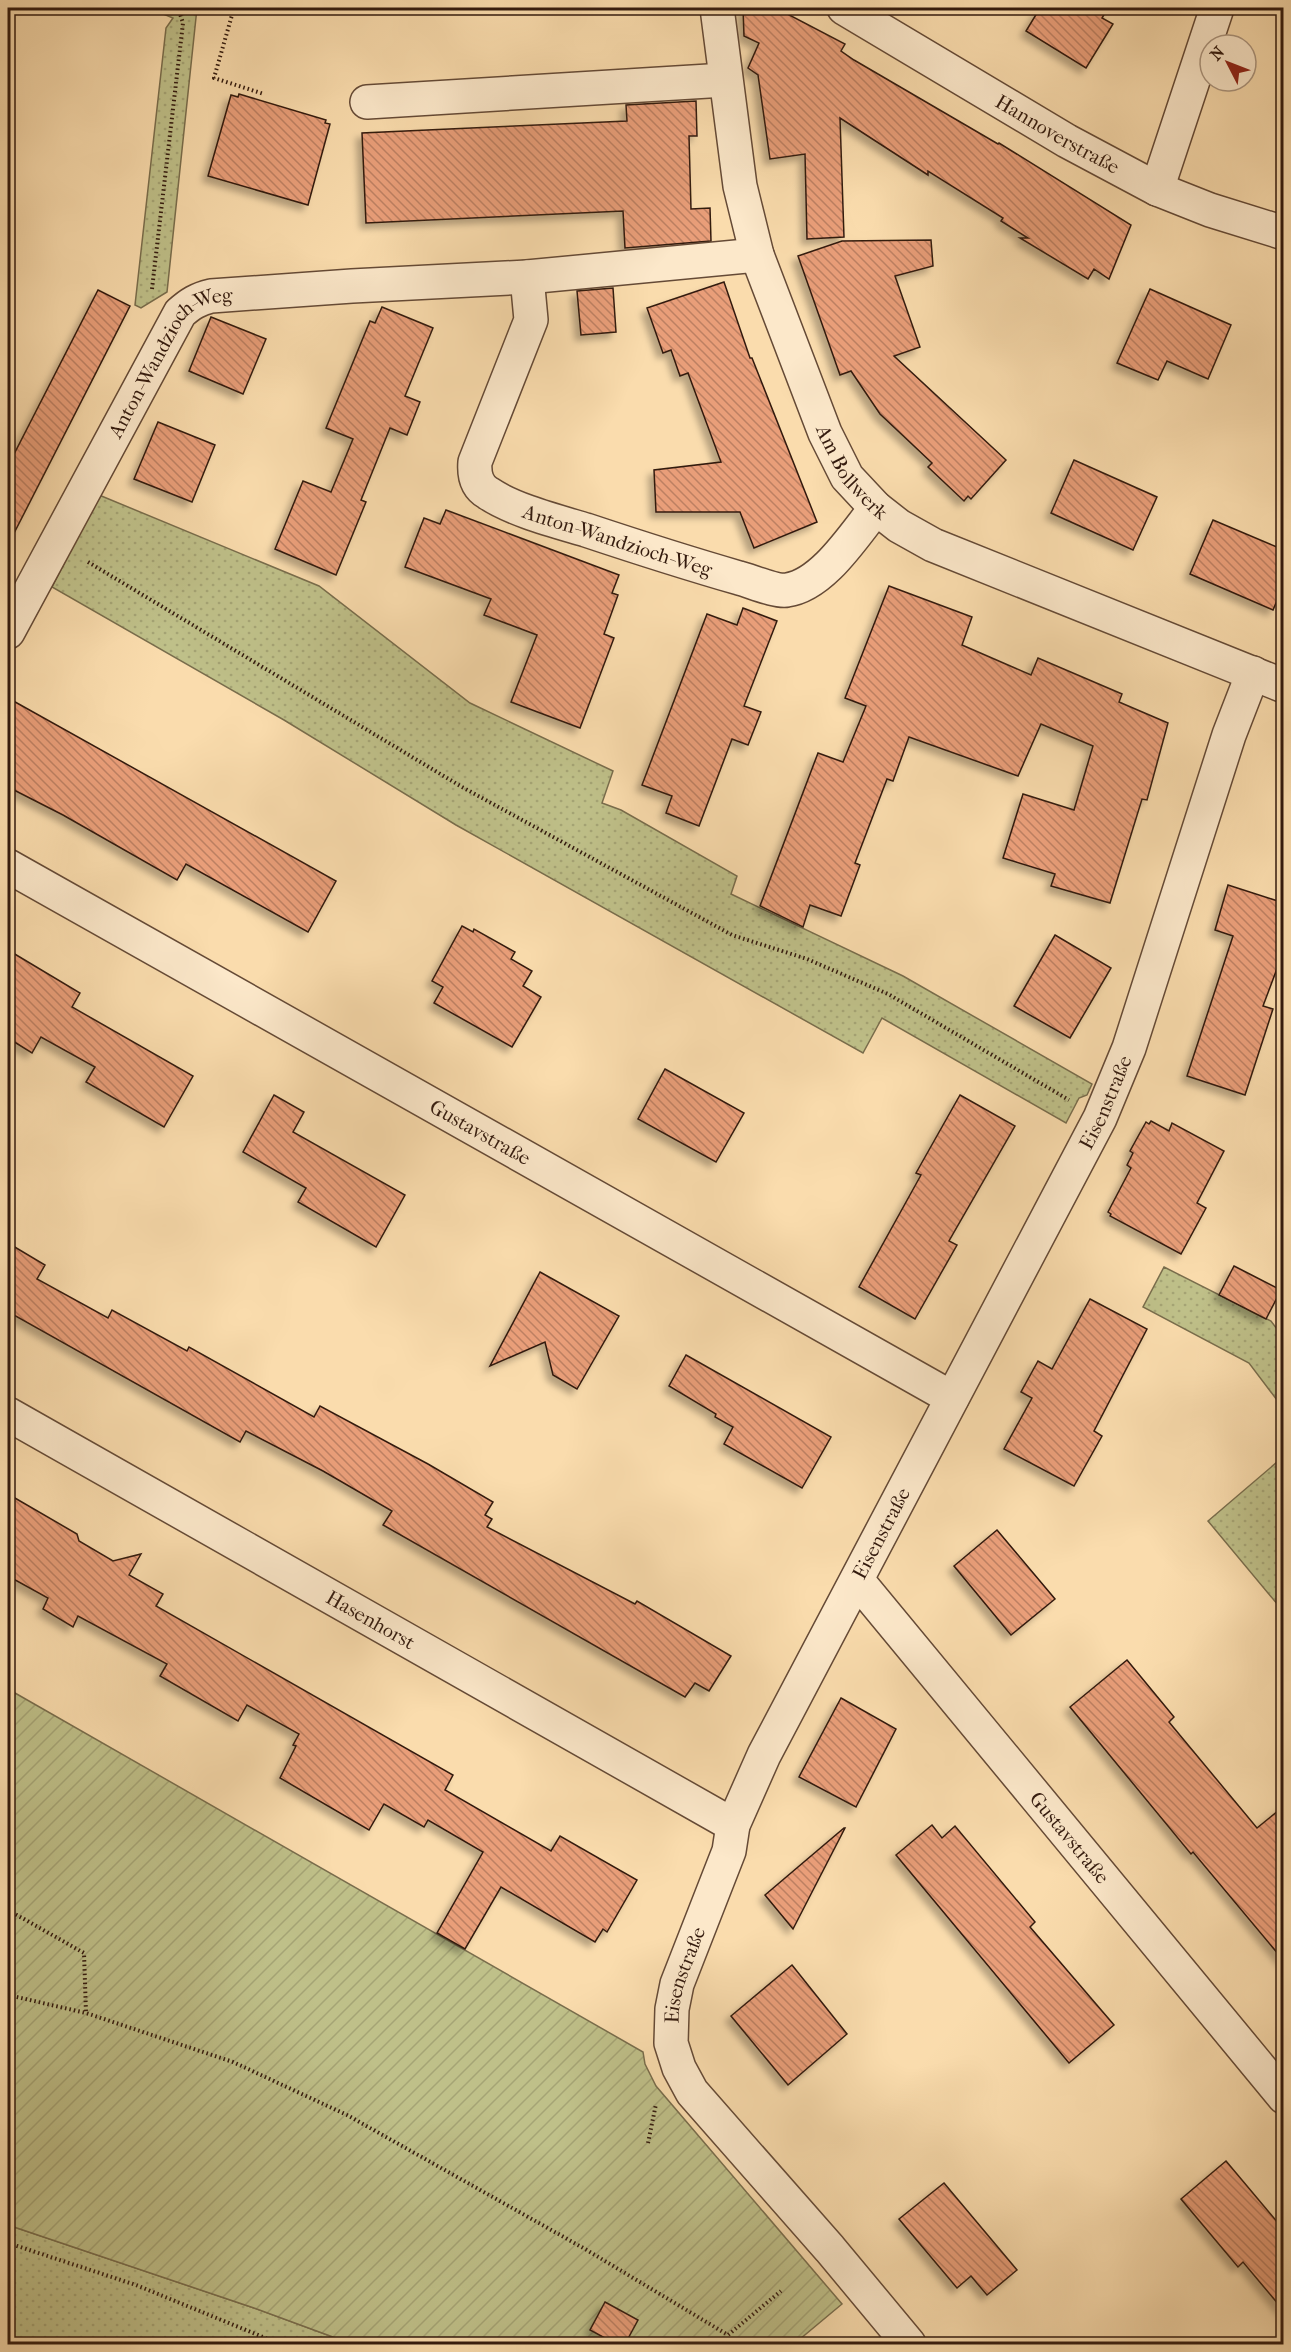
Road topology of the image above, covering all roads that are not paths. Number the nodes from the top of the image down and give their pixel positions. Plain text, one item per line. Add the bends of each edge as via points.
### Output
1 (717, 8) edge
2 (844, 8) edge
3 (1217, 8) edge
4 (725, 80) junction
5 (367, 102) dead end
6 (1157, 189) junction
7 (1284, 233) edge
8 (757, 255) junction
9 (527, 276) junction
10 (876, 508) junction
11 (8, 632) edge
12 (1253, 673) junction
13 (1284, 686) edge
14 (8, 866) edge
15 (952, 1398) junction
16 (8, 1414) edge
17 (856, 1580) junction
18 (733, 1826) junction
19 (1284, 2097) edge
20 (909, 2344) edge

1 - 4 street, Am Bollwerk
2 - 6 street, Hannoverstraße via 1067,141
3 - 6 street
4 - 5 street
4 - 8 street, Am Bollwerk via 740,186
6 - 7 street, Hannoverstraße
8 - 9 street, Anton-Wandzioch-Weg
8 - 10 street, Am Bollwerk via 825,434 847,477
9 - 10 street, Anton-Wandzioch-Weg via 531,320 475,462 477,482 485,492 548,518 784,591 805,585 822,572
9 - 11 street, Anton-Wandzioch-Weg via 211,296 189,305 174,324
10 - 12 street, Am Bollwerk via 933,545
12 - 13 street, Am Bollwerk
12 - 15 street, Eisenstraße via 1228,735 1129,1048 1100,1118
14 - 15 street, Gustavstraße
15 - 17 street, Eisenstraße
16 - 18 street, Hasenhorst
17 - 18 street, Eisenstraße via 764,1755
17 - 19 street, Gustavstraße
18 - 20 street, Eisenstraße via 729,1851 678,1984 670,2043 693,2092

